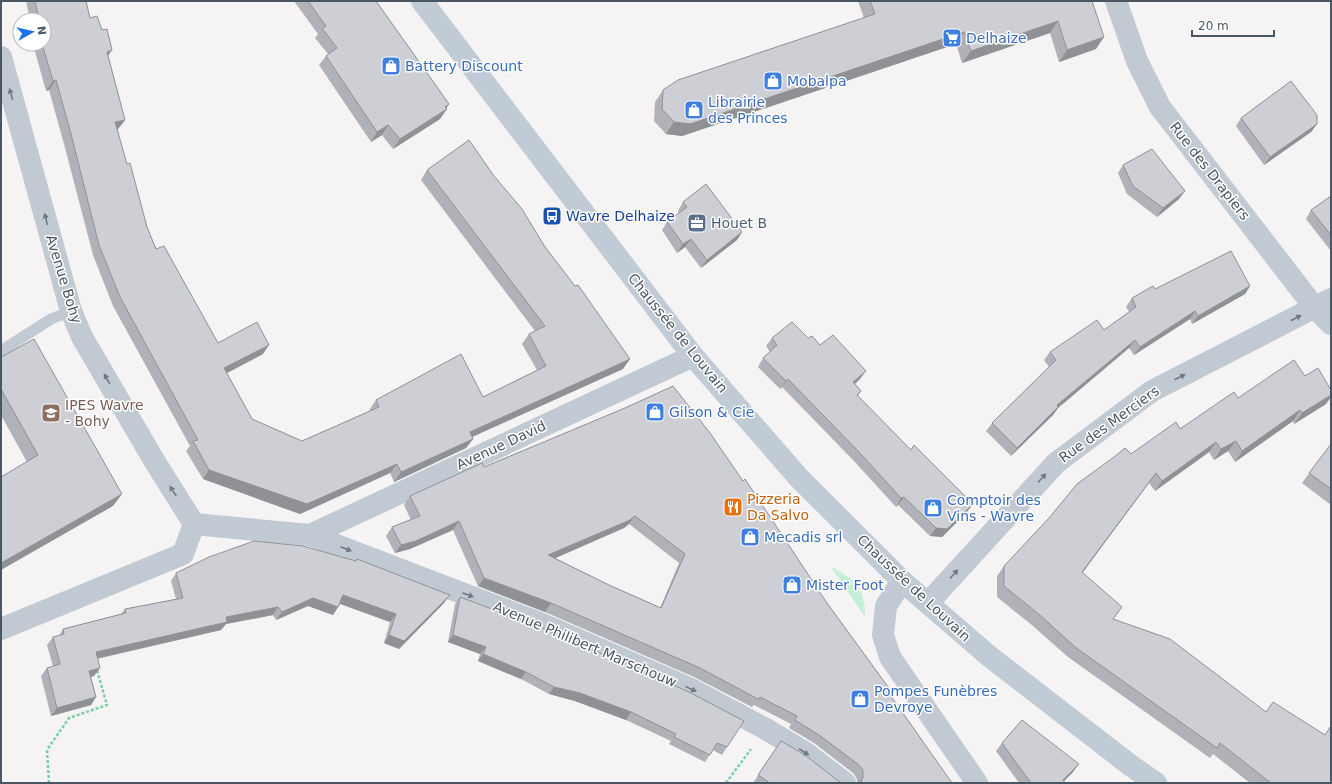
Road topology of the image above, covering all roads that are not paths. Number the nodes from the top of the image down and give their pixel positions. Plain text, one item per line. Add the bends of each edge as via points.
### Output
1 (422, 1) edge
2 (1116, 1) edge
3 (1, 58) edge
4 (1323, 304) edge
5 (71, 311) junction
6 (1331, 324) edge
7 (1, 351) edge
8 (693, 356) junction
9 (194, 524) junction
10 (310, 535) junction
11 (902, 581) junction
12 (928, 603) junction
13 (1, 629) edge
14 (845, 783) edge
15 (977, 783) edge
16 (1156, 783) edge

1 - 8 main road, Chaussée de Louvain
2 - 4 street, Rue des Drapiers via 1137,61 1160,107
5 -> 3 street, Avenue Bohy
4 - 6 street, Rue des Drapiers
12 -> 4 street, Rue des Merciers via 1056,463 1152,391
5 - 7 lane via 51,319
9 -> 5 street, Avenue Bohy via 128,416 82,336
8 - 10 street, Avenue David
8 - 11 main road, Chaussée de Louvain via 799,478
9 - 10 street
9 - 13 street via 183,554
10 -> 14 street, Avenue Philibert Marschouw via 540,623 689,688 806,753
11 - 12 main road, Chaussée de Louvain
11 - 15 street via 886,606 883,635 890,656
12 - 16 main road, Chaussée de Louvain via 989,656

